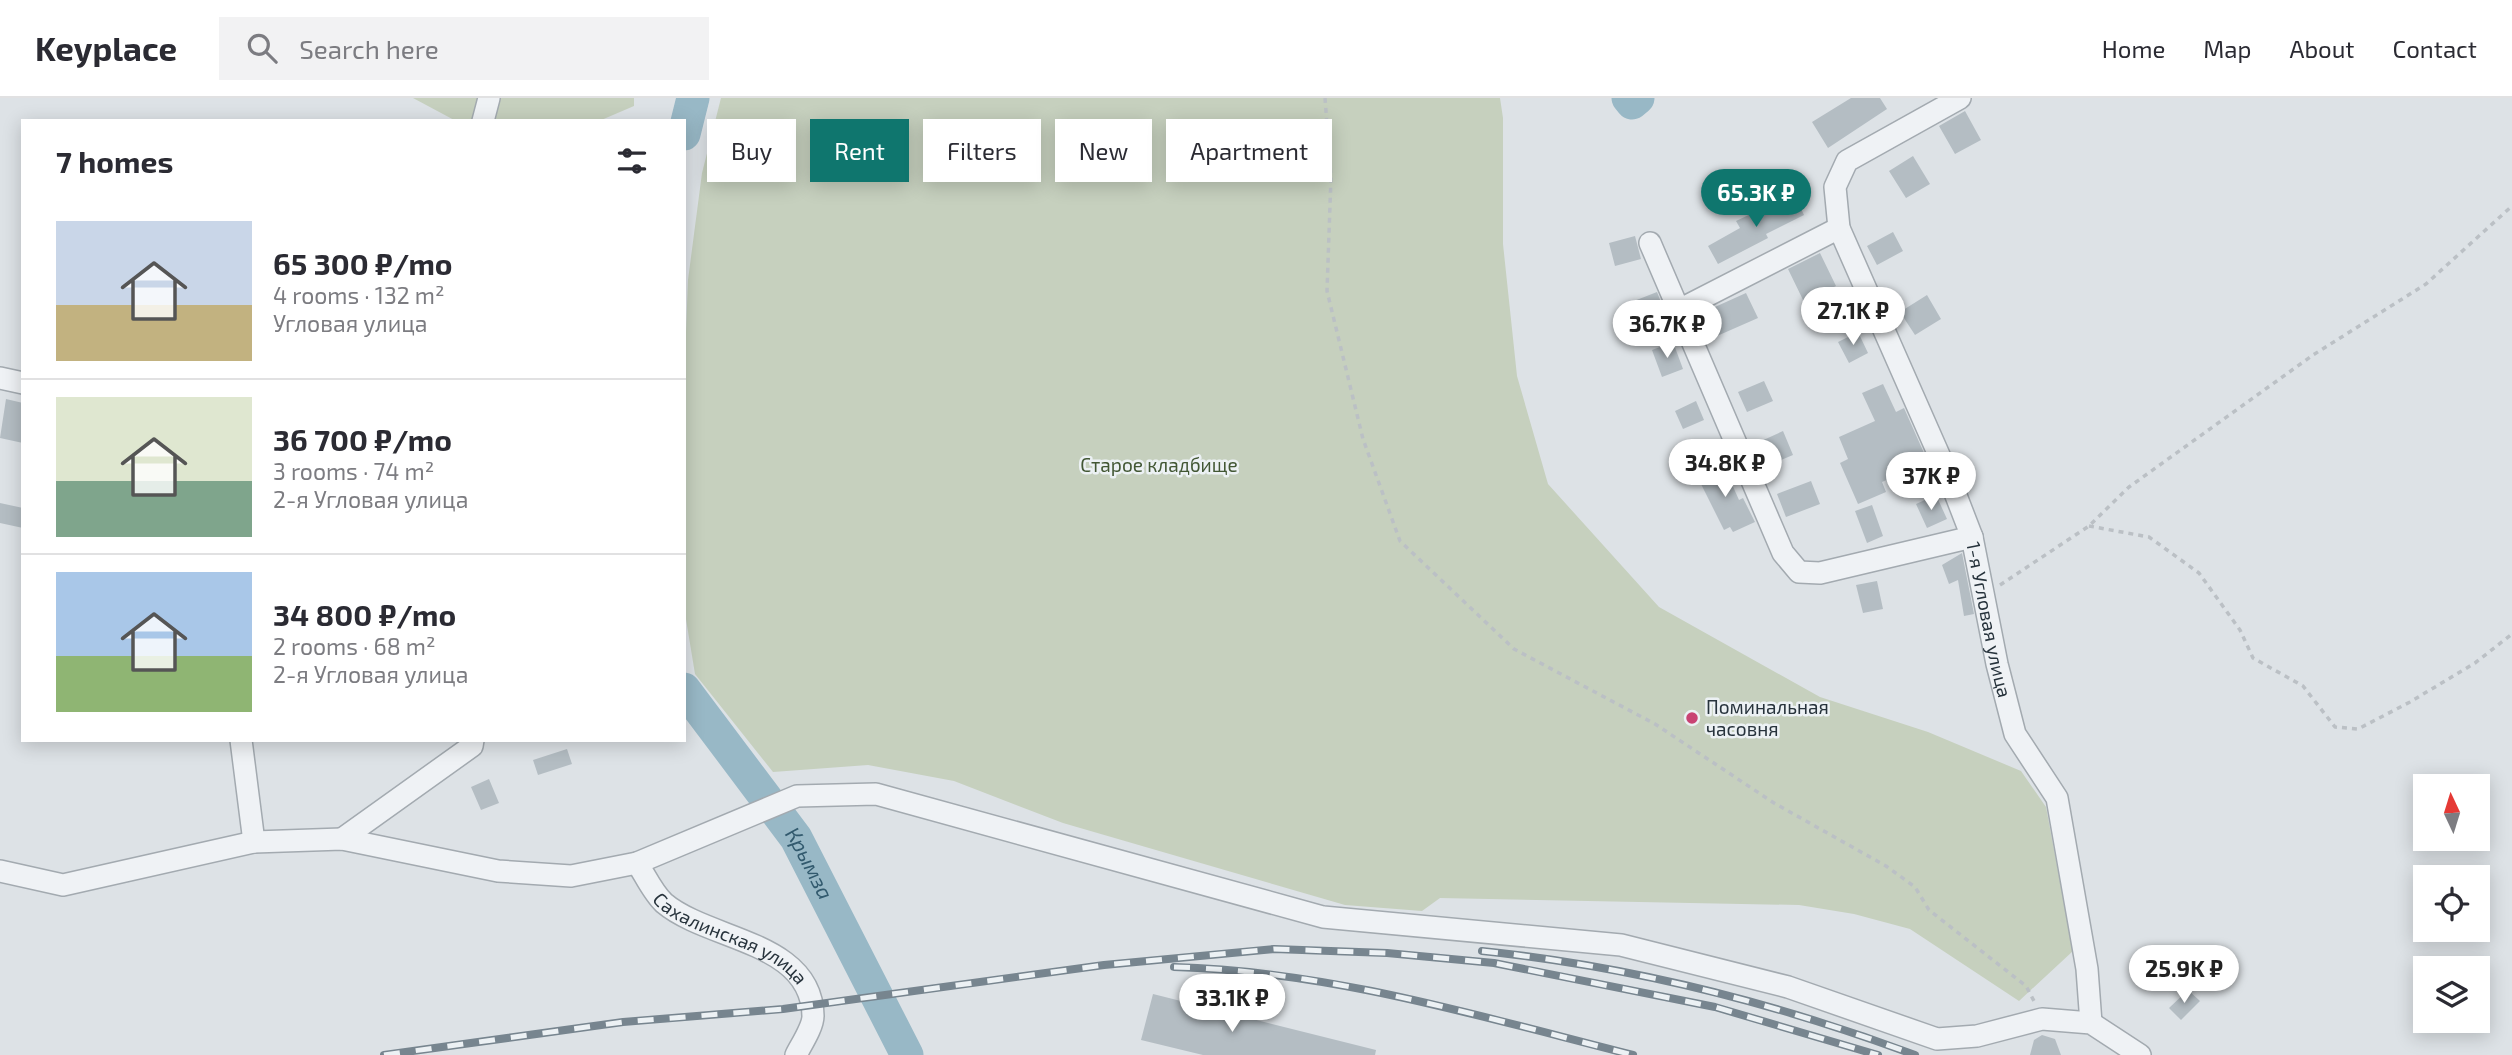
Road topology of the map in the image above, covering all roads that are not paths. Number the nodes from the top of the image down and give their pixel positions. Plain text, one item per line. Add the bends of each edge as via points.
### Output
1 (489, 98) edge
2 (1960, 98) edge
3 (484, 119) edge
4 (1839, 228) junction
5 (1650, 243) dead end
6 (1679, 310) junction
7 (0, 378) edge
8 (21, 383) edge
9 (1972, 537) junction
10 (242, 742) edge
11 (473, 742) edge
12 (342, 839) junction
13 (254, 842) junction
14 (637, 863) junction
15 (0, 872) edge
16 (2091, 1023) junction
17 (1956, 1039) junction
18 (796, 1055) edge
19 (1971, 1055) edge
20 (2140, 1055) edge

1 - 3 street
2 - 4 street, 1-я Угловая улица via 1847,161 1835,187
4 - 6 street
4 - 9 street, 1-я Угловая улица
5 - 6 street
6 - 9 street via 1783,553 1799,572 1820,573
7 - 8 street
9 - 16 street, 1-я Угловая улица via 2015,734 2057,798 2083,943
10 - 13 street
11 - 12 street
12 - 13 street
12 - 14 street via 498,871 571,876
13 - 15 street via 63,886
14 - 17 street via 797,796 876,794 1323,917 1621,945 1788,987 1921,1036
14 - 18 street, Сахалинская улица via 662,901 685,917 784,960 804,982 814,1017
16 - 17 street via 2042,1019
16 - 20 street
17 - 19 street

